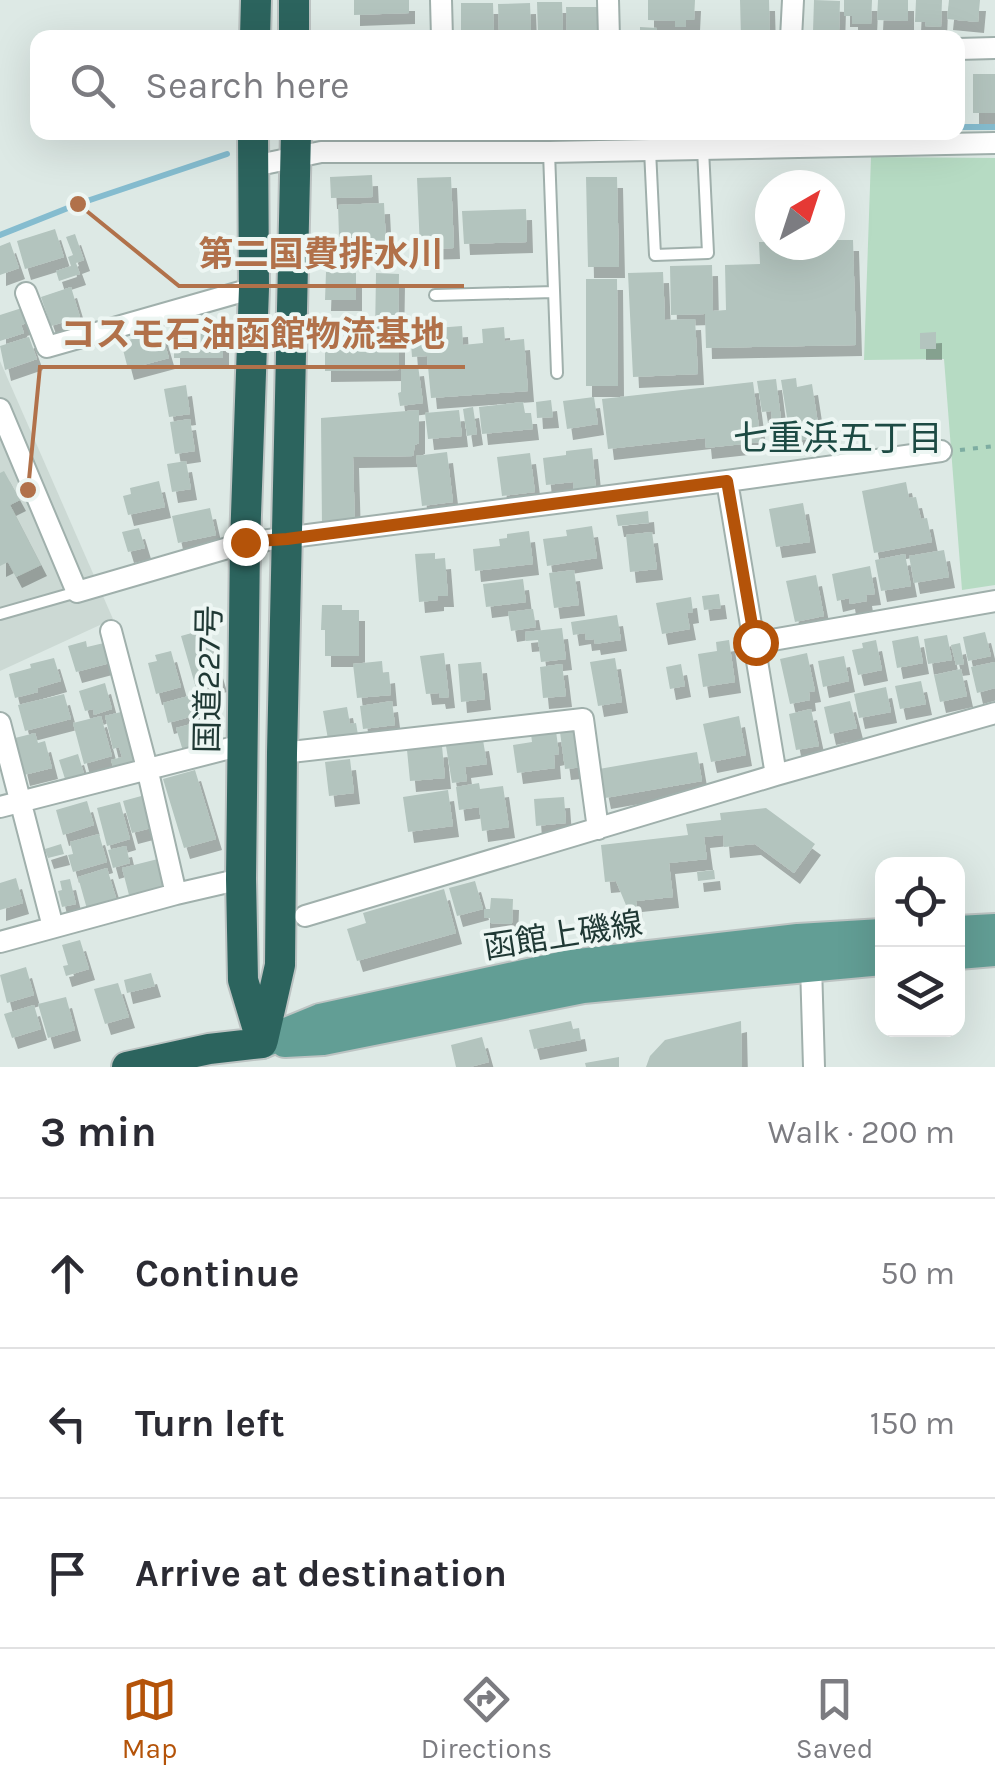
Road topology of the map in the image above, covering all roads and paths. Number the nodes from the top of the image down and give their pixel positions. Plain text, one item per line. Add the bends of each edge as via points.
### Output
1 (256, 0) edge
2 (294, 0) edge
3 (442, 0) edge
4 (608, 0) edge
5 (792, 0) edge
6 (255, 30) edge
7 (294, 30) edge
8 (442, 30) edge
9 (609, 30) edge
10 (791, 30) edge
11 (995, 48) edge
12 (965, 49) edge
13 (254, 140) edge
14 (995, 143) edge
15 (296, 145) edge
16 (703, 148) junction
17 (650, 149) junction
18 (549, 152) junction
19 (254, 166) junction
20 (254, 288) junction
21 (554, 292) junction
22 (26, 293) dead end
23 (435, 294) dead end
24 (557, 373) dead end
25 (0, 409) edge
26 (995, 446) edge
27 (941, 451) joint
28 (727, 481) junction
29 (287, 539) junction
30 (245, 542) junction
31 (78, 592) junction
32 (995, 601) edge
33 (0, 614) edge
34 (111, 631) dead end
35 (755, 642) junction
36 (995, 713) edge
37 (0, 722) edge
38 (242, 745) junction
39 (282, 753) junction
40 (148, 768) junction
41 (776, 774) junction
42 (21, 801) junction
43 (0, 807) edge
44 (598, 828) junction
45 (241, 880) junction
46 (176, 894) junction
47 (305, 916) dead end
48 (54, 928) junction
49 (995, 928) edge
50 (965, 930) edge
51 (875, 934) edge
52 (0, 942) edge
53 (995, 951) edge
54 (965, 953) edge
55 (875, 960) edge
56 (811, 965) junction
57 (262, 1055) edge
58 (127, 1067) edge
59 (814, 1067) edge

1 - 6 highway
2 - 7 highway
3 - 8 street
4 - 9 street
5 - 10 street
11 - 12 street
13 - 19 highway, 国道227号
14 - 16 street
15 - 18 street via 321,152
15 - 19 street
15 - 29 highway
16 - 17 street
16 - 17 lane via 708,253 654,255
17 - 18 street
18 - 21 lane
19 - 20 highway, 国道227号
20 - 22 street via 47,347
20 - 30 highway, 国道227号
21 - 23 lane
21 - 24 lane
25 - 31 street
26 - 27 path
27 - 28 street
28 - 29 street
28 - 35 street
29 - 30 street
29 - 39 highway
30 - 31 street
30 - 38 highway, 国道227号
31 - 33 lane
32 - 35 street
34 - 40 street
35 - 41 street
36 - 41 street
37 - 42 street
38 - 40 street
38 - 45 highway, 国道227号
39 - 44 street via 583,718
39 - 57 highway via 280,966
40 - 42 street
40 - 46 street
41 - 44 street
42 - 43 street
42 - 48 street
44 - 47 street
45 - 46 street
45 - 57 highway, 国道227号 via 243,980
46 - 48 street
48 - 52 street
49 - 50 main road
51 - 57 main road, 函館上磯線 via 570,965 320,1018
53 - 54 main road
55 - 56 main road, 函館上磯線
56 - 57 main road, 函館上磯線 via 583,988
56 - 59 street
57 - 58 highway via 209,1048

